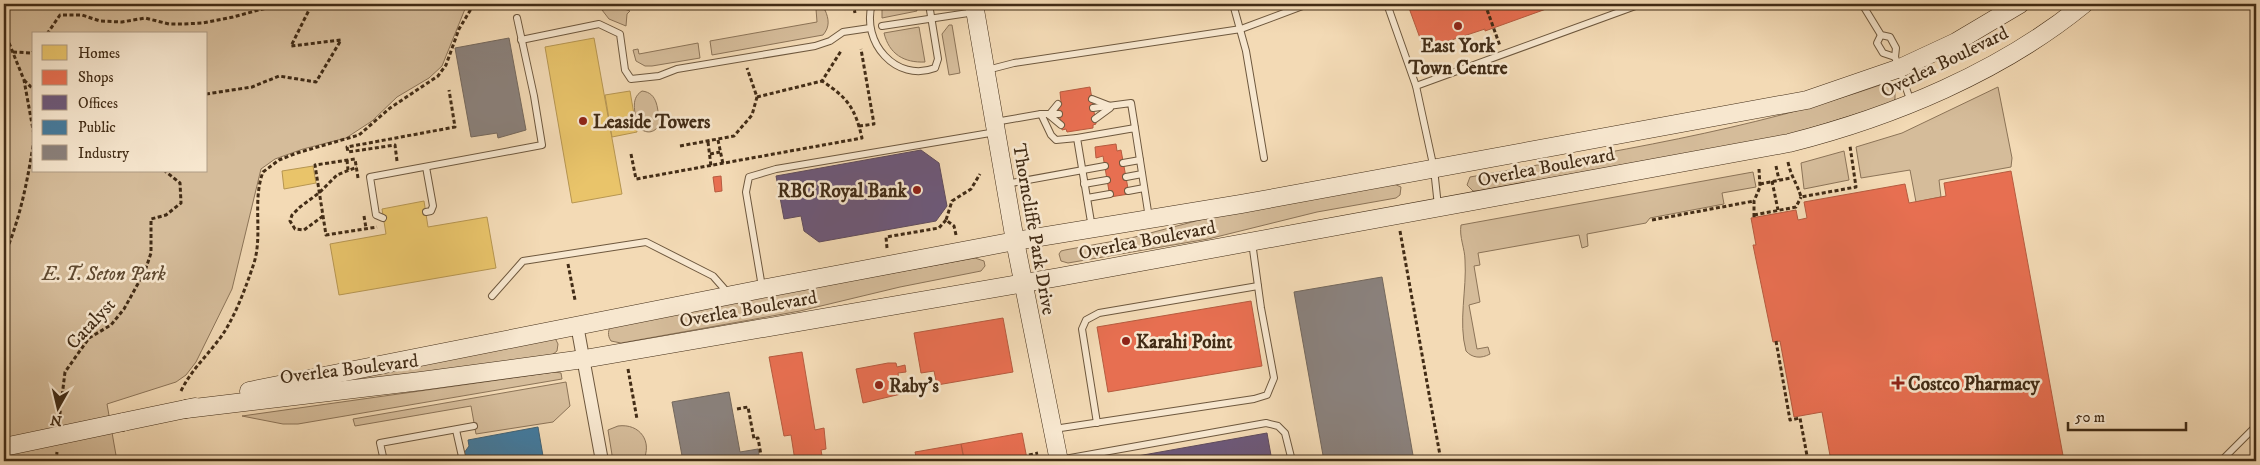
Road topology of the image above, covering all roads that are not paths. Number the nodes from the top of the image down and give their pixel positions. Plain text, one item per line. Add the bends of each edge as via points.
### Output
1 (872, 4) edge
2 (929, 4) edge
3 (1233, 4) edge
4 (1308, 4) edge
5 (1387, 4) edge
6 (1641, 4) edge
7 (1862, 4) edge
8 (2020, 4) edge
9 (2084, 4) edge
10 (975, 8) edge
11 (517, 18) dead end
12 (931, 18) junction
13 (882, 26) dead end
14 (870, 28) junction
15 (1241, 29) junction
16 (1881, 35) junction
17 (521, 40) junction
18 (1897, 62) junction
19 (986, 71) junction
20 (1416, 86) junction
21 (1092, 99) dead end
22 (1058, 104) dead end
23 (1912, 104) junction
24 (1111, 107) junction
25 (1093, 108) dead end
26 (1041, 114) junction
27 (1059, 114) dead end
28 (1049, 115) junction
29 (1095, 120) dead end
30 (1061, 125) dead end
31 (995, 127) junction
32 (1135, 128) junction
33 (1077, 138) junction
34 (1264, 158) dead end
35 (1140, 160) junction
36 (1123, 163) dead end
37 (1105, 166) dead end
38 (426, 167) junction
39 (1434, 169) junction
40 (1082, 171) junction
41 (1142, 174) junction
42 (1126, 177) dead end
43 (1108, 180) dead end
44 (1005, 184) junction
45 (1084, 184) junction
46 (1144, 188) junction
47 (1128, 191) dead end
48 (1110, 194) dead end
49 (1087, 198) junction
50 (1438, 208) junction
51 (426, 212) dead end
52 (1150, 219) junction
53 (384, 222) road end
54 (1092, 229) junction
55 (1014, 241) junction
56 (1252, 241) junction
57 (1023, 282) junction
58 (1258, 286) junction
59 (762, 288) junction
60 (492, 296) dead end
61 (730, 296) junction
62 (576, 325) junction
63 (584, 359) junction
64 (186, 409) junction
65 (1097, 423) junction
66 (474, 426) dead end
67 (2256, 426) edge
68 (1053, 429) junction
69 (456, 430) junction
70 (4, 447) edge
71 (1059, 460) edge
72 (384, 461) edge
73 (463, 461) edge
74 (602, 461) edge
75 (1292, 461) edge
76 (2221, 461) edge

1 - 14 lane
2 - 12 lane
3 - 15 lane
4 - 15 lane
5 - 20 lane
6 - 20 lane
7 - 16 lane
8 - 18 main road, Overlea Boulevard via 1956,42
9 - 23 main road, Overlea Boulevard via 2056,27
10 - 12 lane
10 - 19 main road, Thorncliffe Park Drive
11 - 17 lane
12 - 13 lane
12 - 14 lane via 938,59 935,68 926,71 910,71 890,61 874,42
14 - 17 lane via 843,32 815,46 631,79 625,70 620,34 599,24
15 - 19 lane via 1014,63
15 - 34 lane
16 - 18 lane via 1890,37 1896,48
16 - 18 lane via 1878,44 1883,53
17 - 38 lane via 542,145
18 - 23 lane
18 - 39 main road, Overlea Boulevard via 1807,100
19 - 31 main road, Thorncliffe Park Drive
20 - 39 lane
21 - 24 lane
22 - 28 lane
23 - 50 main road, Overlea Boulevard via 1789,143
24 - 25 lane
24 - 29 lane
24 - 32 lane via 1131,103
26 - 28 lane
26 - 31 lane
26 - 33 lane via 1050,135 1056,140
27 - 28 lane
28 - 30 lane
31 - 44 main road, Thorncliffe Park Drive
31 - 59 lane via 776,169 750,177 746,192
32 - 33 lane
32 - 35 lane
33 - 40 lane
35 - 36 lane
35 - 41 lane
37 - 40 lane
38 - 51 lane via 433,206
38 - 53 lane via 370,177 376,215
39 - 50 lane
39 - 52 main road, Overlea Boulevard
40 - 44 lane
40 - 45 lane
41 - 42 lane
41 - 46 lane
43 - 45 lane
44 - 55 main road, Thorncliffe Park Drive
45 - 49 lane
46 - 47 lane
46 - 52 lane
48 - 49 lane
49 - 54 lane
50 - 56 main road, Overlea Boulevard
52 - 54 main road, Overlea Boulevard
54 - 55 main road, Overlea Boulevard
55 - 57 main road, Thorncliffe Park Drive
55 - 59 main road, Overlea Boulevard
56 - 57 main road, Overlea Boulevard
56 - 58 lane
57 - 63 main road, Overlea Boulevard
57 - 68 main road, Thorncliffe Park Drive
58 - 65 lane via 1099,313 1086,320 1082,330
58 - 65 lane via 1274,378 1267,395
59 - 61 main road, Overlea Boulevard
60 - 61 lane via 523,261 646,242 713,276
61 - 62 main road, Overlea Boulevard
62 - 63 street
62 - 64 main road, Overlea Boulevard via 244,392
63 - 64 main road, Overlea Boulevard
63 - 74 street
64 - 70 main road, Overlea Boulevard, bridge
65 - 68 lane
66 - 69 lane
67 - 76 lane
68 - 71 main road, Thorncliffe Park Drive
69 - 72 lane via 380,443
69 - 73 lane
71 - 75 lane via 1266,423 1278,426 1285,433

